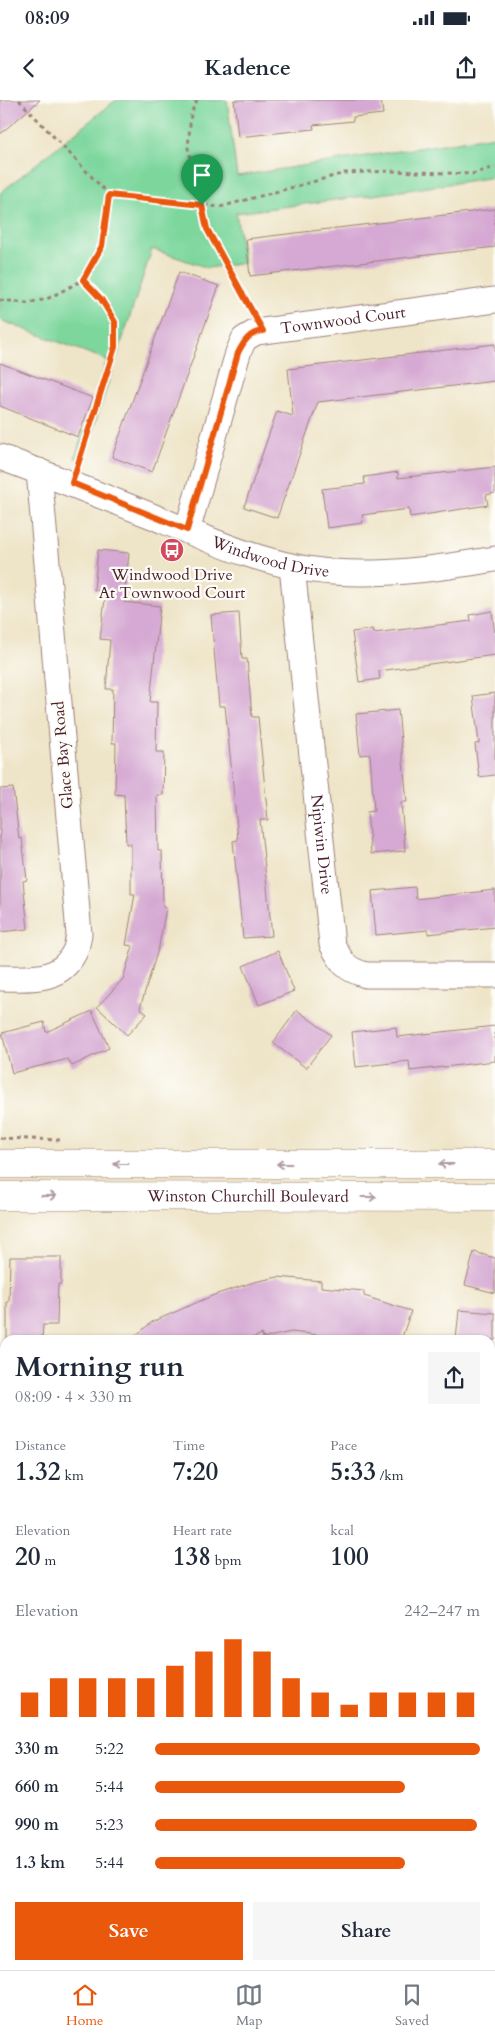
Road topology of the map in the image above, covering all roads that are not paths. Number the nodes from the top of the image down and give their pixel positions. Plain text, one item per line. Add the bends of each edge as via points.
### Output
1 (495, 300) edge
2 (0, 457) edge
3 (39, 471) junction
4 (187, 530) junction
5 (495, 560) edge
6 (292, 566) junction
7 (495, 975) edge
8 (0, 978) edge
9 (0, 1164) edge
10 (495, 1164) edge
11 (0, 1196) edge
12 (495, 1197) edge

1 - 4 street, Townwood Court via 256,332 244,339
2 - 3 street, Windwood Drive
3 - 4 street, Windwood Drive
3 - 8 street, Glace Bay Road via 79,934 75,953 59,972 38,978
4 - 6 street, Windwood Drive
5 - 6 street, Windwood Drive via 380,574
6 - 7 street, Nipiwin Drive via 332,944 351,971 366,975
10 -> 9 main road, Winston Churchill Boulevard
11 -> 12 main road, Winston Churchill Boulevard

